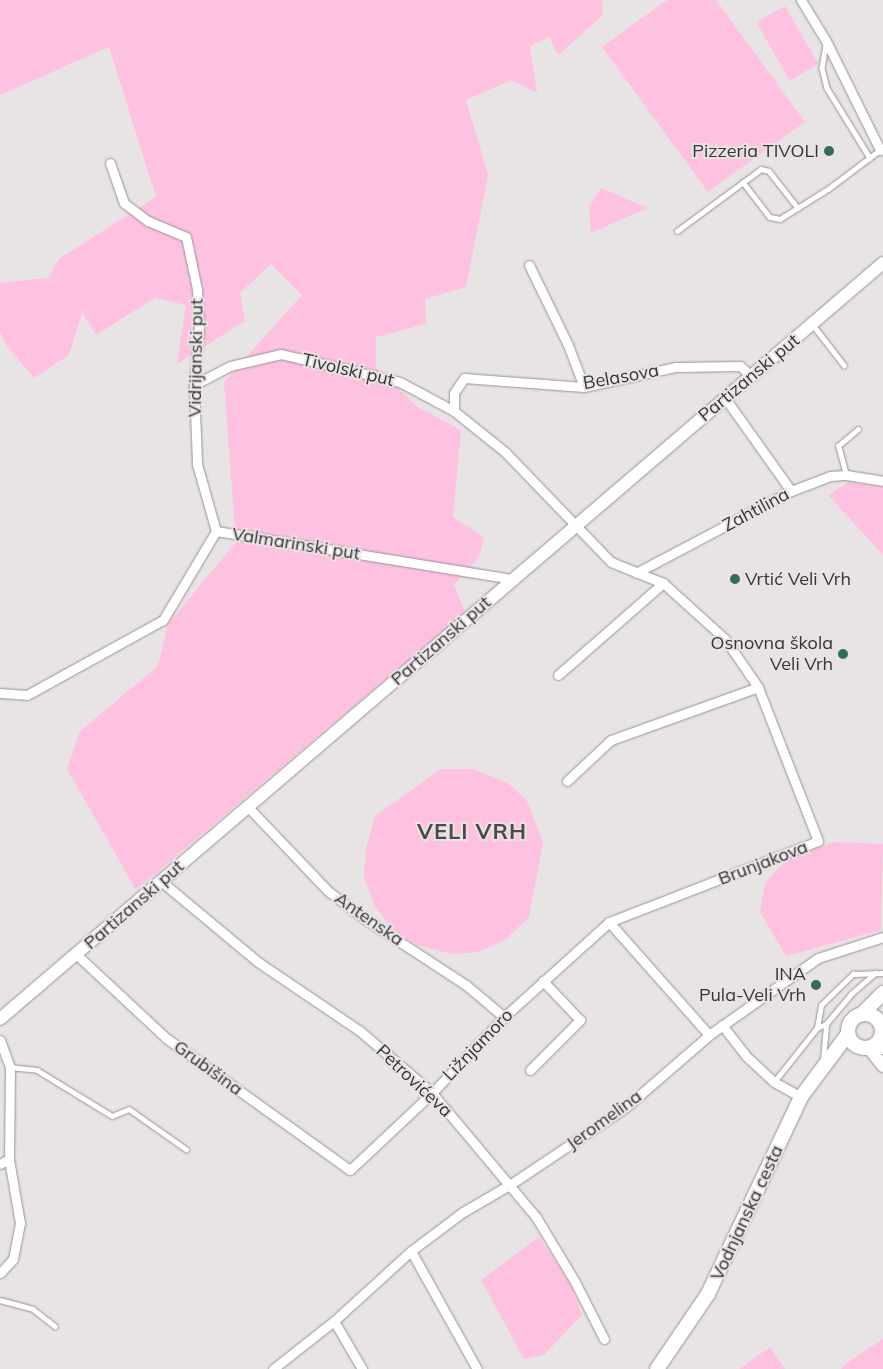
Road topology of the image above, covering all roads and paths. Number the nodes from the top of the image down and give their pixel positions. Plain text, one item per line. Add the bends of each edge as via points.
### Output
1 (800, 0) edge
2 (826, 42) junction
3 (880, 150) joint
4 (870, 158) junction
5 (110, 163) dead end
6 (743, 182) junction
7 (798, 208) junction
8 (677, 231) dead end
9 (883, 263) edge
10 (529, 265) dead end
11 (812, 324) junction
12 (844, 366) dead end
13 (751, 376) junction
14 (194, 386) junction
15 (584, 387) junction
16 (725, 398) junction
17 (454, 410) junction
18 (858, 429) dead end
19 (846, 475) junction
20 (883, 481) edge
21 (791, 491) junction
22 (576, 526) junction
23 (216, 531) junction
24 (636, 574) junction
25 (513, 579) junction
26 (663, 583) junction
27 (558, 675) dead end
28 (758, 687) junction
29 (0, 693) edge
30 (567, 781) dead end
31 (247, 806) junction
32 (162, 882) junction
33 (609, 922) junction
34 (883, 937) edge
35 (76, 954) junction
36 (875, 973) junction
37 (883, 973) edge
38 (543, 981) junction
39 (883, 993) edge
40 (862, 1014) junction
41 (881, 1015) edge
42 (504, 1017) junction
43 (0, 1019) edge
44 (826, 1024) junction
45 (722, 1026) junction
46 (817, 1028) junction
47 (848, 1034) junction
48 (709, 1035) junction
49 (0, 1040) edge
50 (872, 1046) edge
51 (832, 1055) junction
52 (822, 1066) junction
53 (883, 1066) edge
54 (10, 1067) junction
55 (530, 1070) dead end
56 (774, 1082) junction
57 (432, 1093) junction
58 (801, 1098) junction
59 (186, 1149) dead end
60 (8, 1159) junction
61 (0, 1164) edge
62 (350, 1170) joint
63 (512, 1184) junction
64 (411, 1251) junction
65 (0, 1273) edge
66 (0, 1300) edge
67 (334, 1321) junction
68 (55, 1326) dead end
69 (604, 1339) dead end
70 (273, 1369) edge
71 (362, 1369) edge
72 (477, 1369) edge
73 (657, 1369) edge

1 - 2 street
2 - 3 street
2 - 4 lane via 822,68 827,88
3 - 4 lane
4 - 7 lane
5 - 14 street, Vidrijanski put via 124,203 148,221 186,237 197,289 199,318
6 - 7 lane via 774,219
6 - 7 lane via 765,168
6 - 8 lane
9 - 11 street, Partizanski put
10 - 15 street via 568,345
11 - 12 lane
11 - 13 street, Partizanski put
13 - 15 street, Belasova via 740,366 676,367
13 - 16 street, Partizanski put
14 - 17 street, Tivolski put via 230,366 281,354 400,382
14 - 23 street, Vidrijanski put via 197,464
15 - 17 street, Belasova via 464,378 454,393
16 - 21 street
16 - 22 street, Partizanski put
17 - 22 street, Tivolski put via 505,452
18 - 19 lane via 838,446
19 - 20 street, Zahtilina
19 - 21 street, Zahtilina via 830,476
21 - 24 street, Zahtilina
22 - 24 street, Brunjakova via 611,562
22 - 25 street, Partizanski put
23 - 25 street, Valmarinski put
23 - 29 street, Valmarinski put via 163,620 27,694
24 - 26 street, Brunjakova
25 - 31 street, Partizanski put
26 - 27 street
26 - 28 street, Brunjakova via 725,639
28 - 30 street via 611,740
28 - 33 street, Brunjakova via 818,841
31 - 32 street, Partizanski put
31 - 42 street, Antenska via 328,891 466,985
32 - 35 street, Partizanski put
32 - 57 street, Petrovićeva via 258,962 360,1031
33 - 38 street, Ližnjamoro
33 - 48 street
34 - 45 street, Jeromelina via 818,958
35 - 43 street, Partizanski put
35 - 62 street, Grubišina via 166,1038
36 - 37 lane
36 - 44 lane via 851,994
36 - 46 lane via 853,974 821,1005
38 - 42 street, Ližnjamoro
38 - 55 street via 580,1020
39 - 40 main road
40 - 41 main road
40 - 47 main road via 851,1021
41 - 50 main road via 882,1035
42 - 57 street, Ližnjamoro
44 - 46 lane
44 - 52 lane
45 - 48 street, Jeromelina
45 - 56 street via 746,1056
46 - 56 lane
47 - 50 main road
47 - 51 main road, Vodnjanska cesta
48 - 63 street, Jeromelina via 626,1107
49 - 54 street
50 - 51 main road
50 - 53 street
51 - 52 main road, Vodnjanska cesta
52 - 58 main road, Vodnjanska cesta
54 - 59 lane via 37,1070 112,1116 129,1109
54 - 60 street
56 - 58 street
57 - 62 street, Ližnjamoro
57 - 63 street, Petrovićeva
58 - 73 main road, Vodnjanska cesta via 708,1294
60 - 61 street
60 - 65 street via 20,1223 13,1259
63 - 64 street, Jeromelina via 463,1212
63 - 69 street, Petrovićeva via 575,1282
64 - 67 street, Jeromelina
64 - 72 street
66 - 68 lane via 33,1309
67 - 70 street, Jeromelina
67 - 71 street

